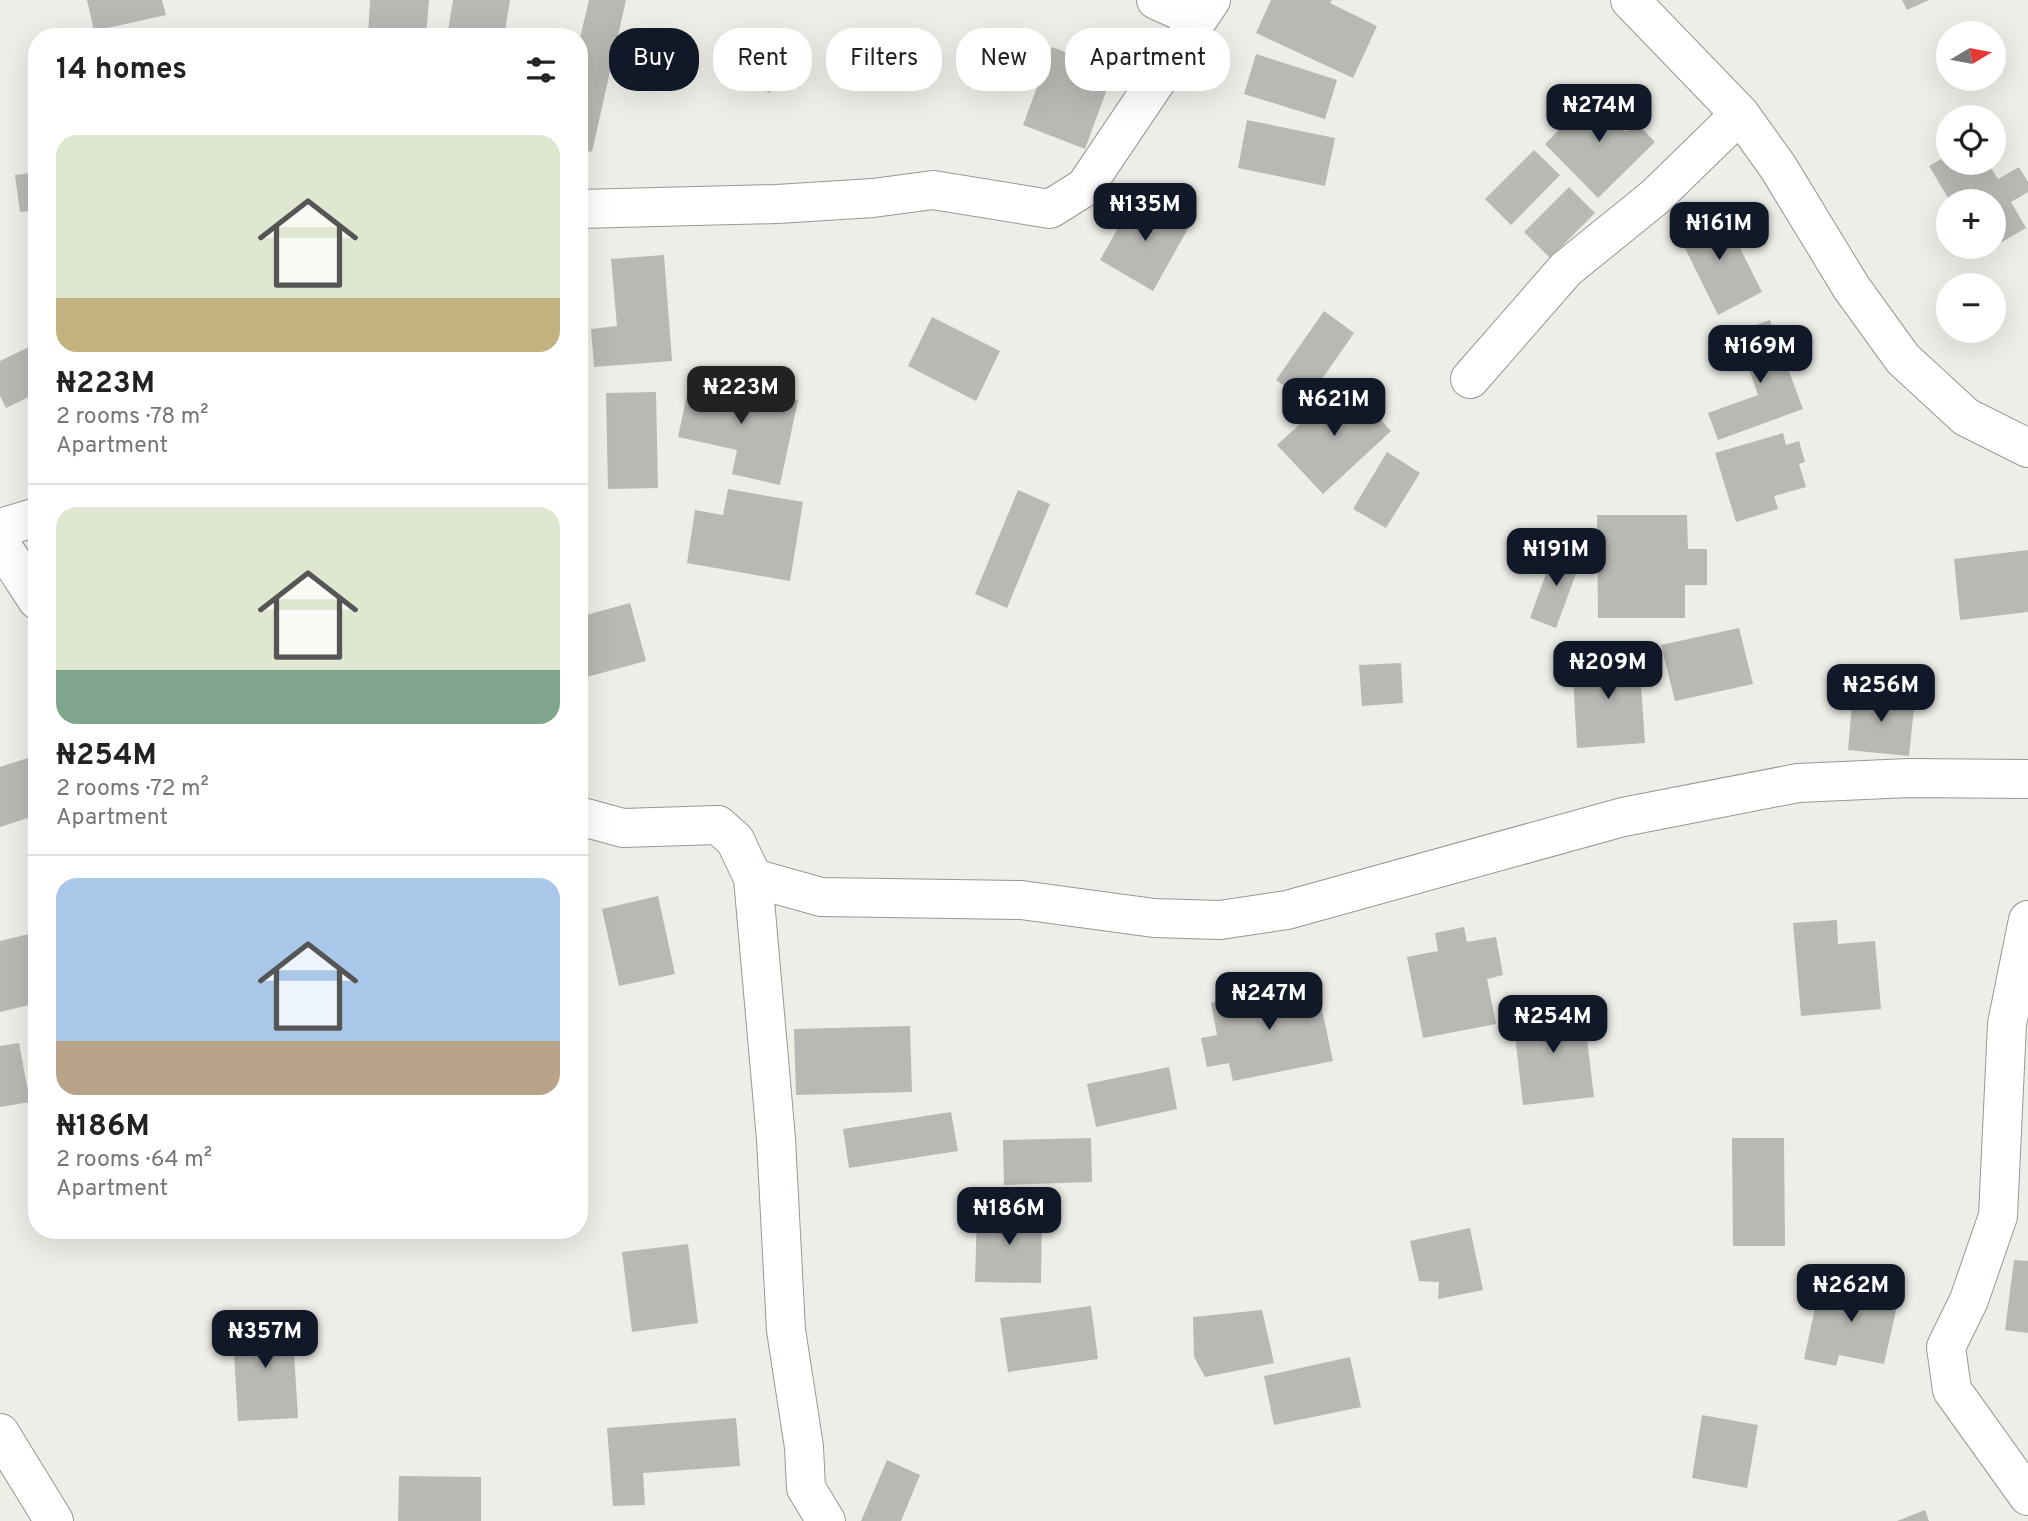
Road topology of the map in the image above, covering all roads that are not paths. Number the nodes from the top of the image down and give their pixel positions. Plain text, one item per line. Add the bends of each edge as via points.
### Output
1 (1156, 0) edge
2 (1630, 0) edge
3 (1205, 10) edge
4 (1740, 114) junction
5 (588, 209) edge
6 (1470, 379) dead end
7 (2028, 448) edge
8 (28, 520) edge
9 (0, 528) edge
10 (0, 542) edge
11 (28, 586) edge
12 (2028, 779) edge
13 (588, 818) edge
14 (753, 878) junction
15 (2028, 920) edge
16 (0, 1433) edge
17 (2028, 1496) edge
18 (54, 1521) edge
19 (826, 1521) edge

1 - 3 street
2 - 4 street
3 - 5 street via 1085,187 1050,208 933,190 777,204
4 - 6 street via 1655,197 1566,269
4 - 7 street via 1903,359 1966,417
8 - 9 street
10 - 11 street
12 - 14 street via 1798,783 1623,817 1287,910 1220,920 1154,918 1021,900 821,897
13 - 14 street via 623,828 718,825 735,840
14 - 19 street via 776,1139 786,1330 806,1488
15 - 17 street via 2007,1024 1998,1216 1969,1300 1946,1347 1952,1390
16 - 18 street

